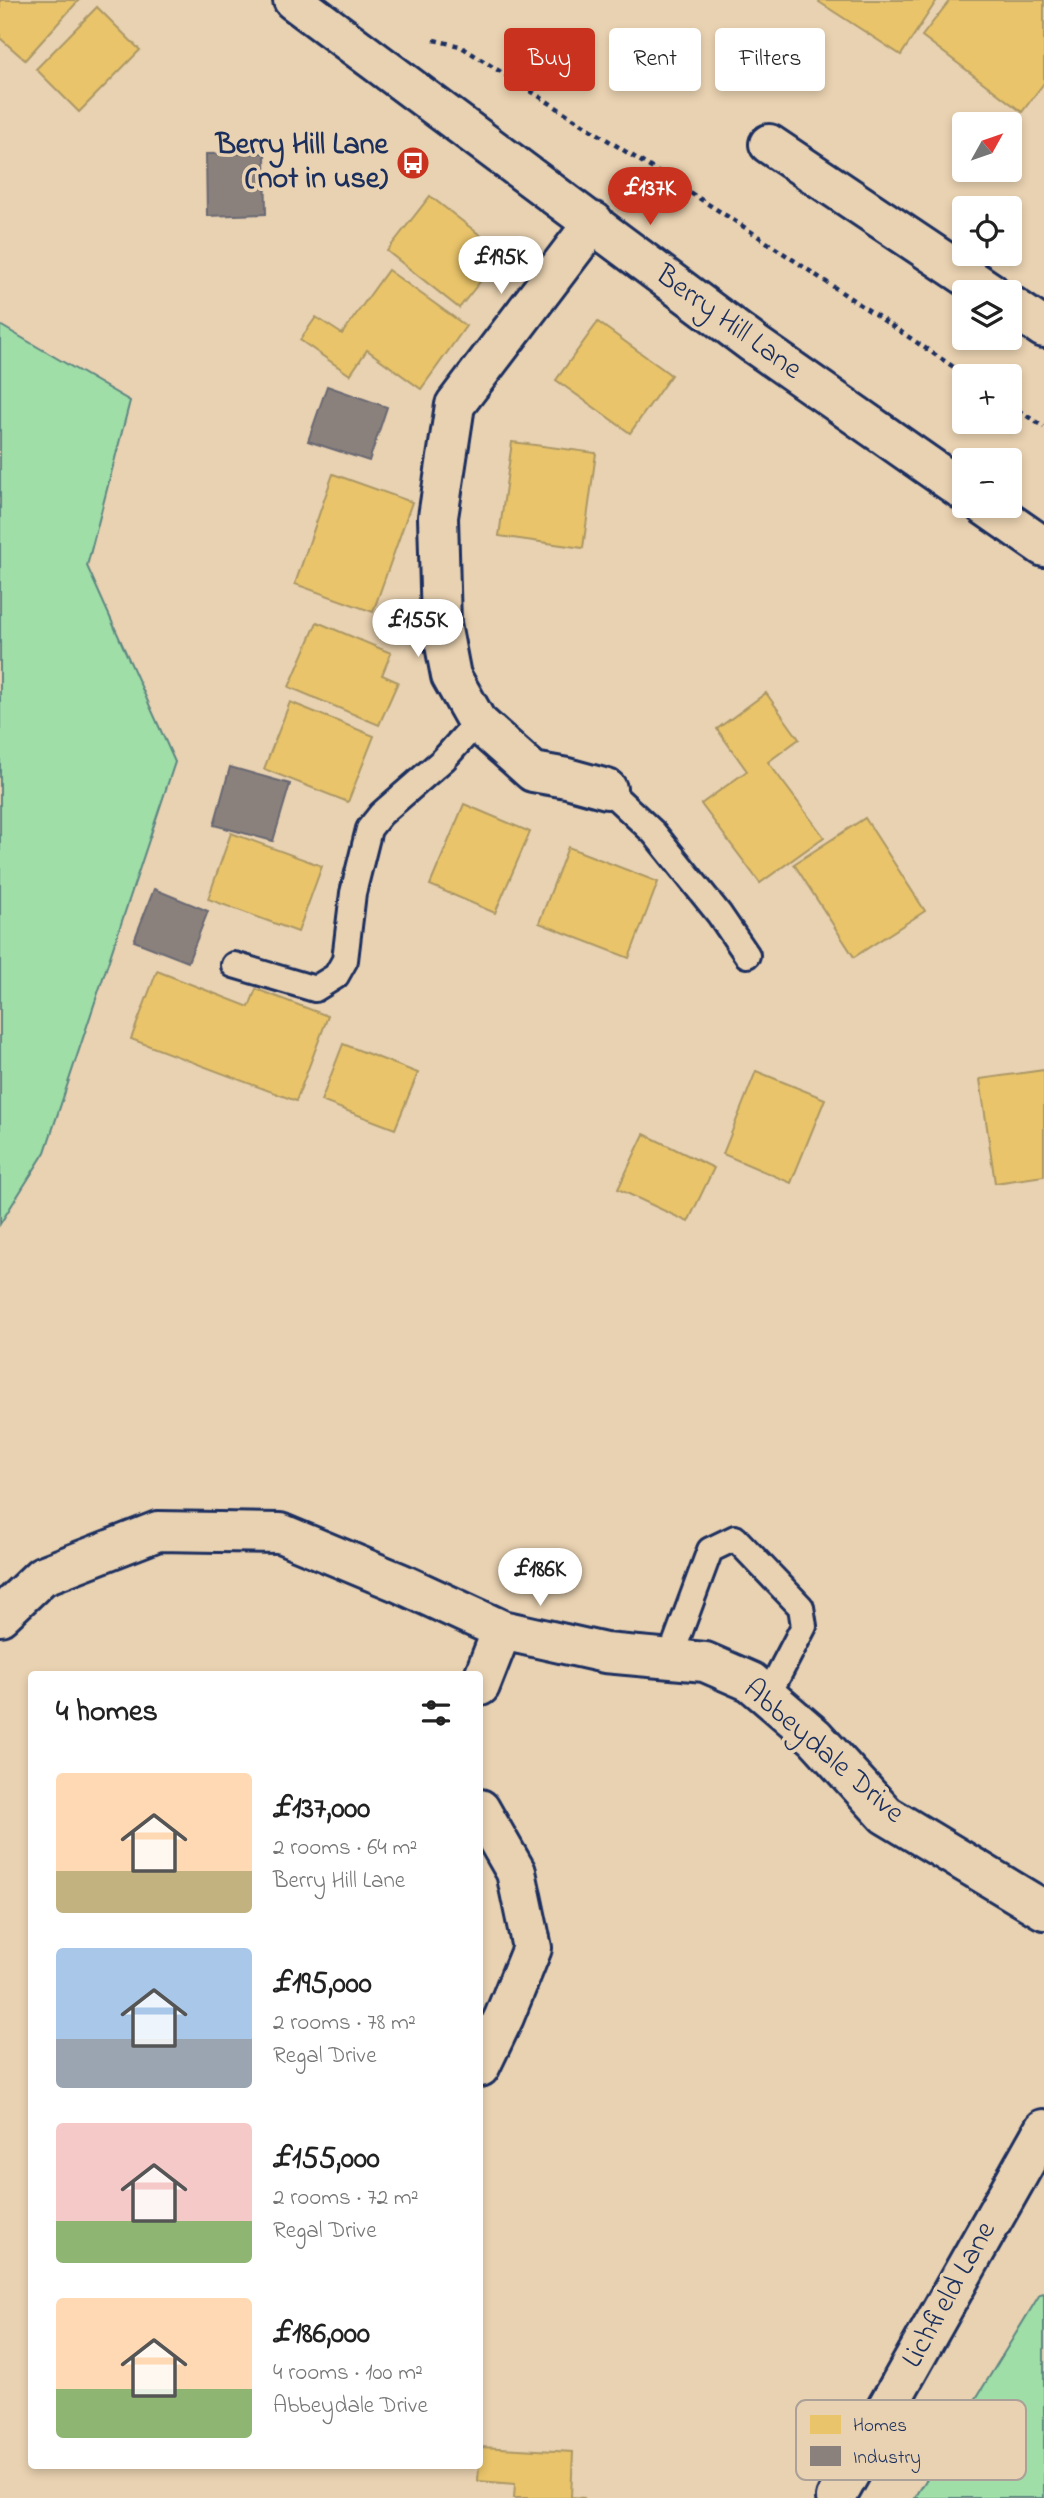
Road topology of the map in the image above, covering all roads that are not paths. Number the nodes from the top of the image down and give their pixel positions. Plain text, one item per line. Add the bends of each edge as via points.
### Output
1 (293, 0) edge
2 (769, 144) dead end
3 (594, 222) junction
4 (972, 280) edge
5 (1022, 313) edge
6 (1044, 328) edge
7 (952, 483) edge
8 (1002, 518) edge
9 (1044, 547) edge
10 (477, 722) junction
11 (607, 789) joint
12 (747, 954) dead end
13 (234, 965) dead end
14 (0, 1616) edge
15 (502, 1630) junction
16 (670, 1658) junction
17 (483, 1678) edge
18 (767, 1697) junction
19 (483, 1814) edge
20 (1044, 1910) edge
21 (483, 2061) edge
22 (1039, 2150) edge
23 (893, 2400) edge
24 (846, 2480) edge
25 (836, 2498) edge

1 - 3 street, Berry Hill Lane
2 - 4 street
3 - 7 street, Berry Hill Lane via 754,344
3 - 10 street via 455,405 438,517 441,624 451,676
5 - 6 street
8 - 9 street
10 - 11 street via 533,772
10 - 13 lane via 369,829 353,893 345,960 336,976 315,989
11 - 12 lane via 654,834
14 - 15 street, Abbeydale Drive via 42,1576 158,1531 281,1533
15 - 16 street, Abbeydale Drive via 604,1653
15 - 17 street
16 - 18 street, Abbeydale Drive via 705,1662 751,1682
16 - 18 lane via 710,1550 735,1538 801,1607 804,1626
18 - 20 street, Abbeydale Drive via 815,1737 887,1815
19 - 21 street via 516,1872 532,1948
22 - 23 street, Lichfield Lane
24 - 25 street, Lichfield Lane

